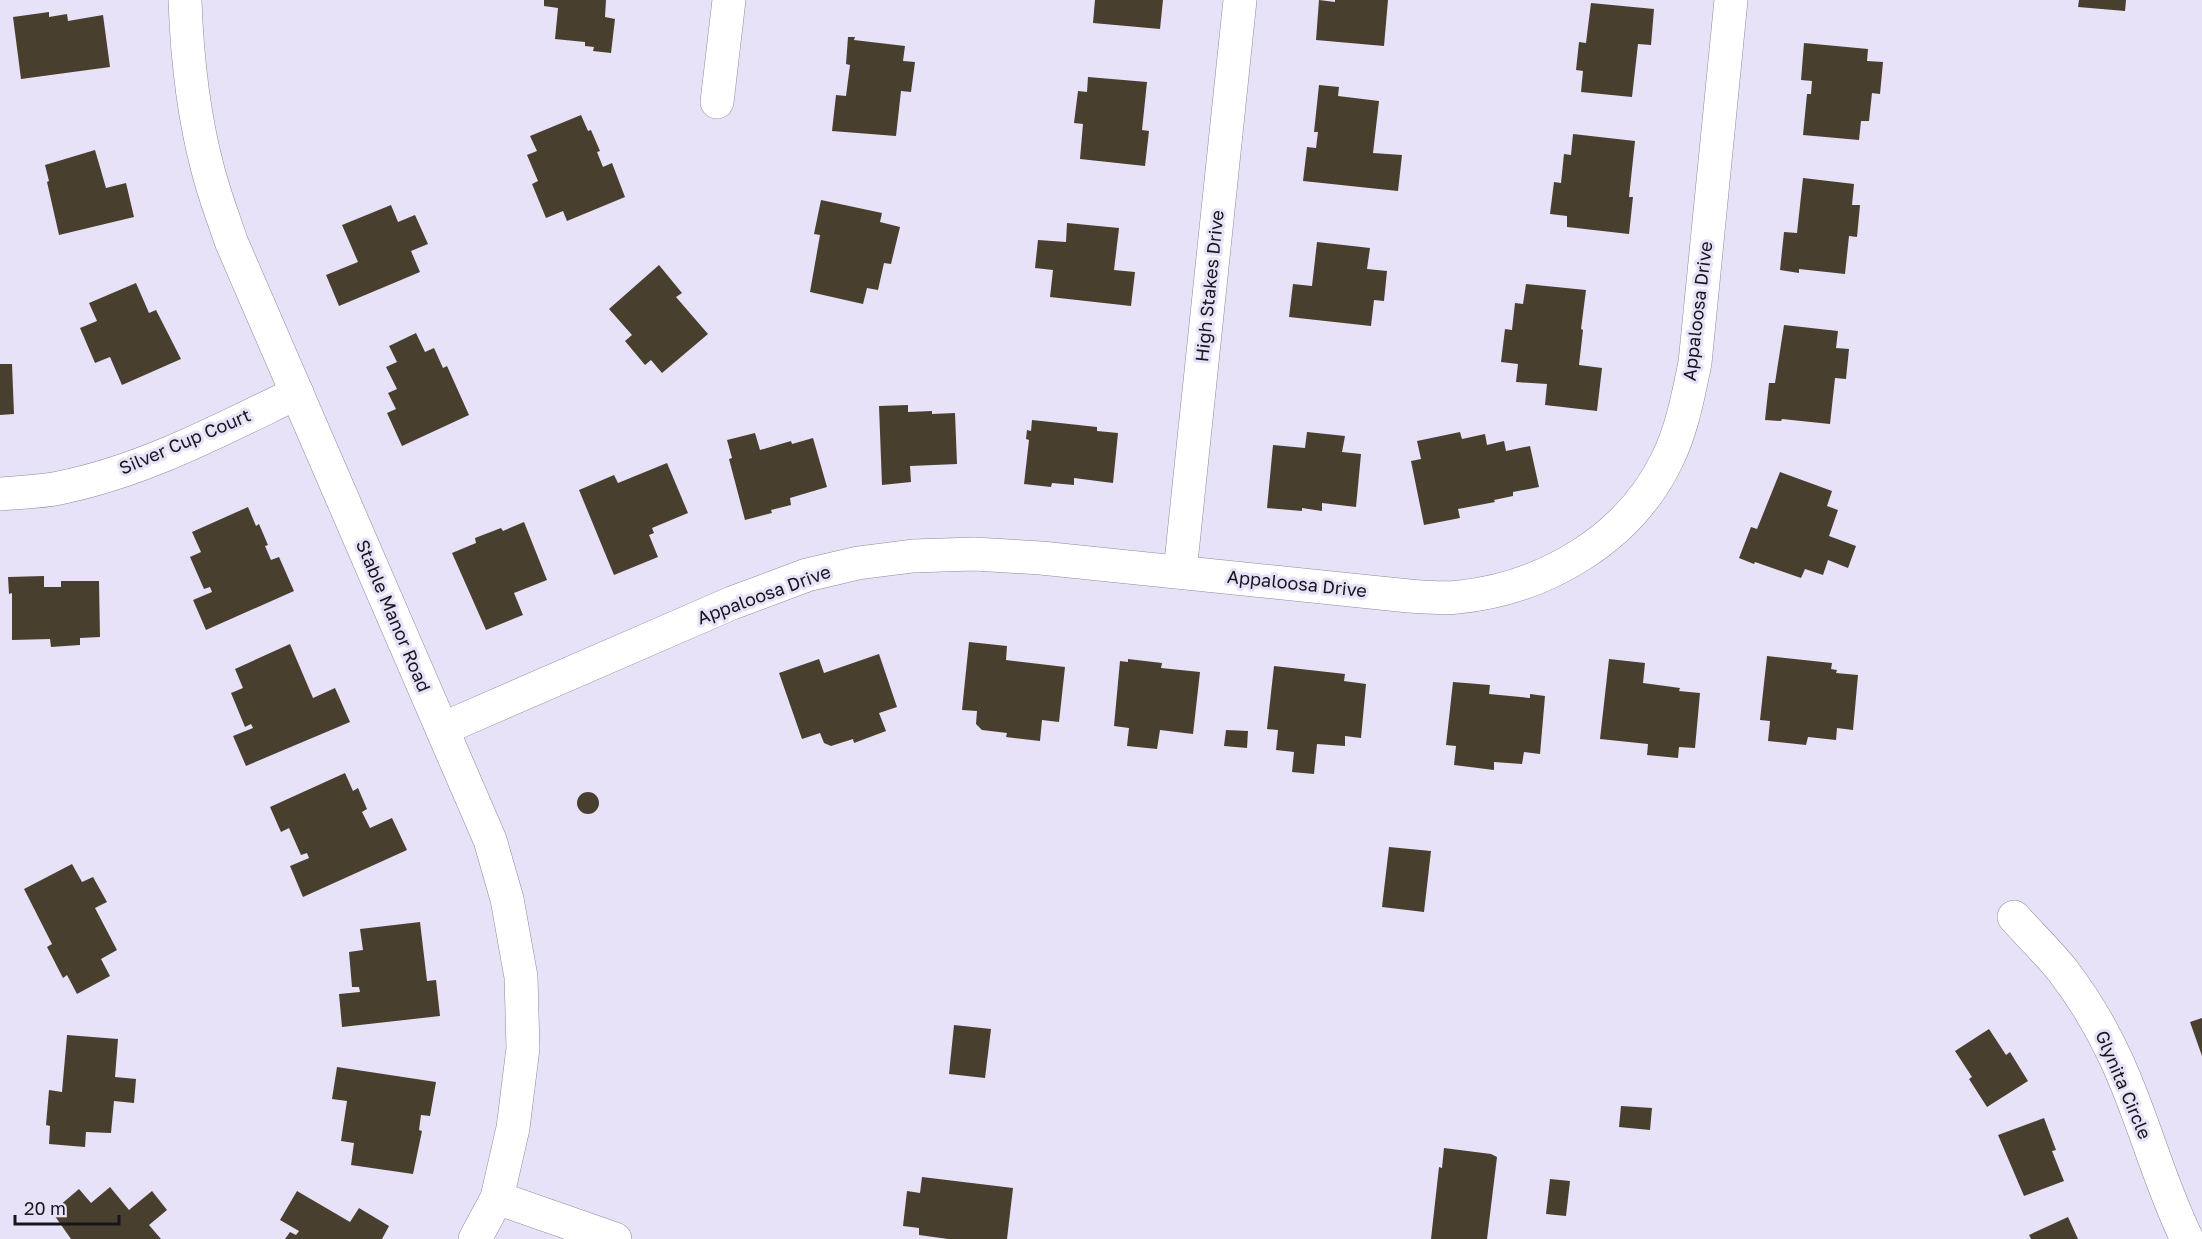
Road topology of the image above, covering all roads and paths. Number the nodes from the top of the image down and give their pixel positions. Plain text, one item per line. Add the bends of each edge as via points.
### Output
1 (184, 0) edge
2 (729, 0) edge
3 (1240, 0) edge
4 (1731, 0) edge
5 (717, 102) dead end
6 (297, 393) junction
7 (0, 494) edge
8 (1180, 572) junction
9 (442, 729) junction
10 (2014, 917) dead end
11 (497, 1198) junction
12 (475, 1239) edge
13 (615, 1239) edge
14 (2187, 1239) edge

1 - 6 street, Stable Manor Road via 195,117 208,172 231,241
2 - 5 street
3 - 8 street, High Stakes Drive
4 - 8 street, Appaloosa Drive via 1695,363 1668,459 1647,495 1618,526 1587,552 1540,576 1499,590 1457,598
6 - 7 street, Silver Cup Court via 129,469 58,488
6 - 9 street, Stable Manor Road
8 - 9 street, Appaloosa Drive via 974,554 858,563 807,575 732,603
9 - 11 street, Stable Manor Road via 490,840 507,899 521,977 523,1048 513,1128
10 - 14 street, Glynita Circle via 2062,970 2115,1057 2165,1193
11 - 12 street, Stable Manor Road
11 - 13 street

